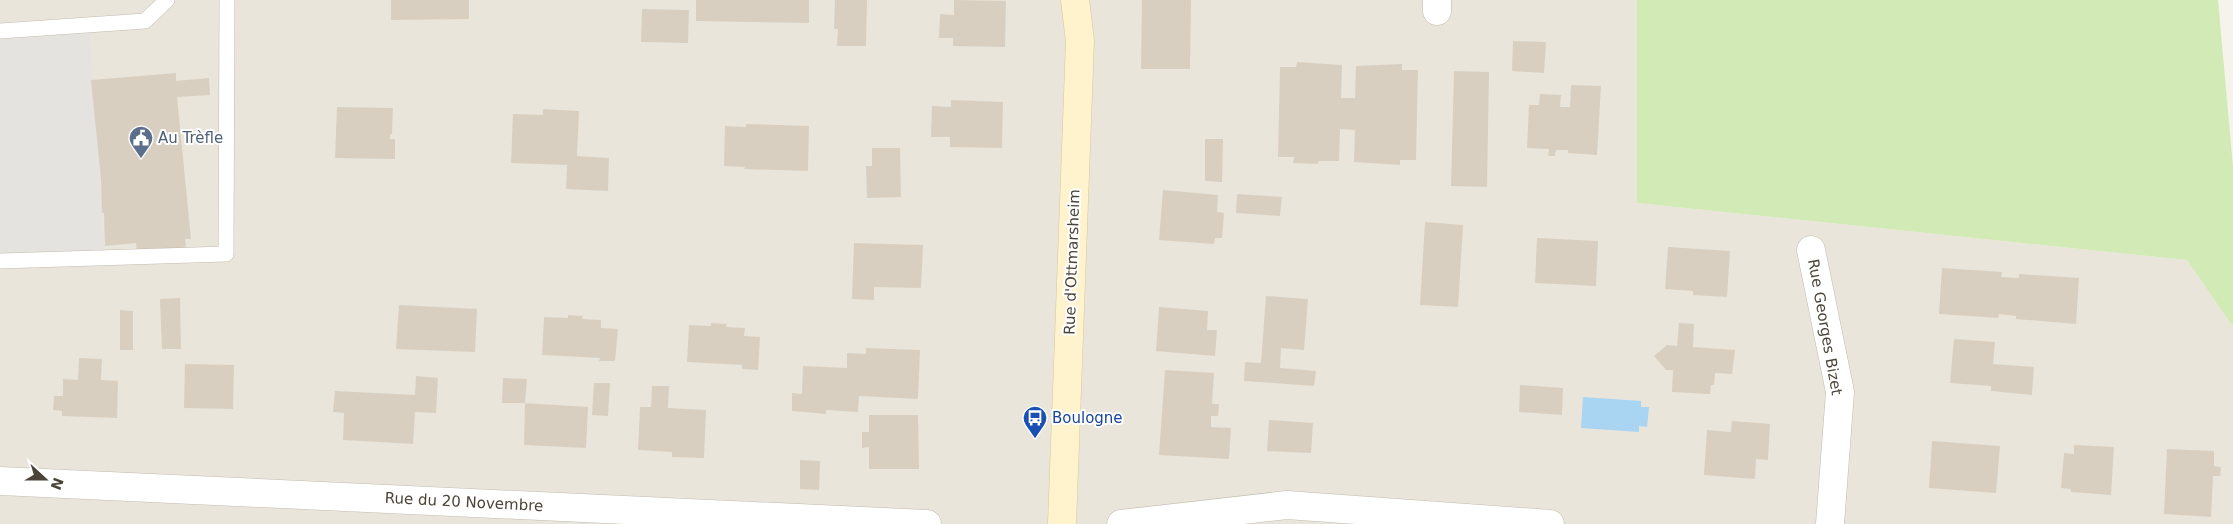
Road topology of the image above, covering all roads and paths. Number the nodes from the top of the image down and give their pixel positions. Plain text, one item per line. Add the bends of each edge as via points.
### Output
1 (167, 0) edge
2 (227, 0) edge
3 (1076, 0) edge
4 (0, 31) edge
5 (1811, 250) dead end
6 (0, 261) edge
7 (0, 481) edge
8 (451, 513) edge
9 (1243, 517) edge
10 (927, 524) edge
11 (1062, 524) edge
12 (1121, 524) edge
13 (1550, 524) edge
14 (1830, 524) edge

1 - 4 lane via 145,21
2 - 6 lane via 226,254
3 - 11 main road, Rue d'Ottmarsheim via 1080,41
5 - 14 street, Rue Georges Bizet via 1840,392
7 - 8 street, Rue du 20 Novembre
8 - 10 street, Rue du 20 Novembre
9 - 12 street
9 - 13 street via 1287,505

